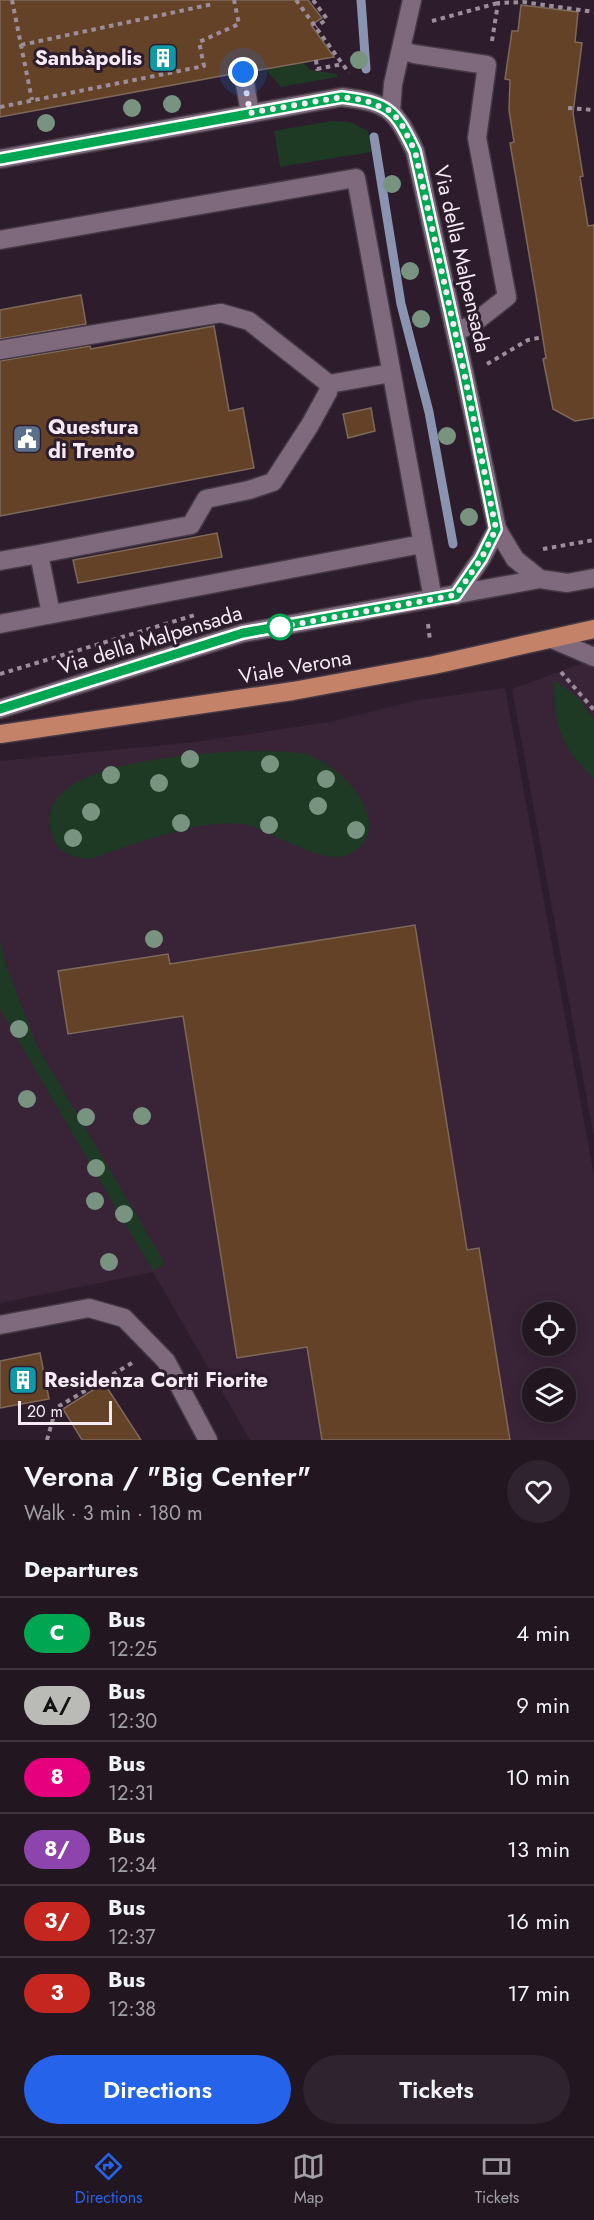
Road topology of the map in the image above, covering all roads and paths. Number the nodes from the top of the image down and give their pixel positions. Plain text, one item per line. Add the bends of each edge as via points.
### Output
1 (12, 0) edge
2 (234, 0) edge
3 (296, 0) edge
4 (313, 0) edge
5 (412, 0) edge
6 (498, 3) junction
7 (213, 4) dead end
8 (594, 12) edge
9 (428, 22) dead end
10 (315, 27) junction
11 (21, 45) junction
12 (402, 50) junction
13 (316, 60) dead end
14 (343, 64) junction
15 (487, 65) junction
16 (243, 72) dead end
17 (353, 78) dead end
18 (32, 100) junction
19 (0, 106) edge
20 (568, 108) dead end
21 (594, 110) edge
22 (391, 111) junction
23 (250, 113) junction
24 (0, 159) edge
25 (0, 240) edge
26 (455, 331) junction
27 (543, 337) dead end
28 (0, 350) edge
29 (464, 372) junction
30 (391, 373) junction
31 (329, 384) junction
32 (496, 529) junction
33 (594, 540) edge
34 (422, 544) junction
35 (536, 551) dead end
36 (39, 554) junction
37 (0, 561) edge
38 (594, 578) edge
39 (540, 579) junction
40 (456, 595) junction
41 (433, 599) junction
42 (51, 614) junction
43 (437, 622) dead end
44 (0, 624) edge
45 (594, 629) edge
46 (552, 639) junction
47 (431, 647) dead end
48 (594, 657) edge
49 (572, 683) dead end
50 (0, 710) edge
51 (594, 710) edge
52 (0, 734) edge
53 (0, 1325) edge
54 (137, 1360) dead end
55 (47, 1440) edge
56 (208, 1440) edge

1 - 11 path
2 - 18 path via 239,24 199,42 204,66
3 - 10 path
4 - 10 path via 327,19
5 - 12 street
6 - 8 path via 523,2
6 - 9 path
6 - 15 path
7 - 11 path
10 - 14 path
11 - 18 path
12 - 15 street
12 - 22 street
13 - 14 path via 317,69
14 - 17 path
15 - 26 street via 477,138 507,297 470,326
16 - 23 street
18 - 19 path
20 - 21 path
22 - 23 street via 364,100 342,97
22 - 26 street, Via della Malpensada via 415,151
23 - 24 street
25 - 30 street via 356,178
26 - 29 street, Via della Malpensada
27 - 29 path via 528,340 480,368
28 - 31 street via 221,313 249,321
29 - 32 street, Via della Malpensada
30 - 31 street
30 - 34 street
31 - 36 street via 310,425 273,482 206,499 191,525
32 - 39 street, Via della Malpensada via 515,559
32 - 40 street
33 - 35 path
34 - 41 street
34 - 42 street
36 - 37 street
36 - 42 street
38 - 39 street, Via della Malpensada via 567,583
39 - 40 street, Via della Malpensada
40 - 41 street, Via della Malpensada
41 - 50 street, Via della Malpensada via 243,633
42 - 44 street
43 - 47 path via 428,624
45 - 46 main road, Viale Verona
46 - 48 street
46 - 52 main road, Viale Verona via 292,691
49 - 51 path
53 - 56 street via 89,1308 124,1318 166,1361
54 - 55 path via 56,1408

